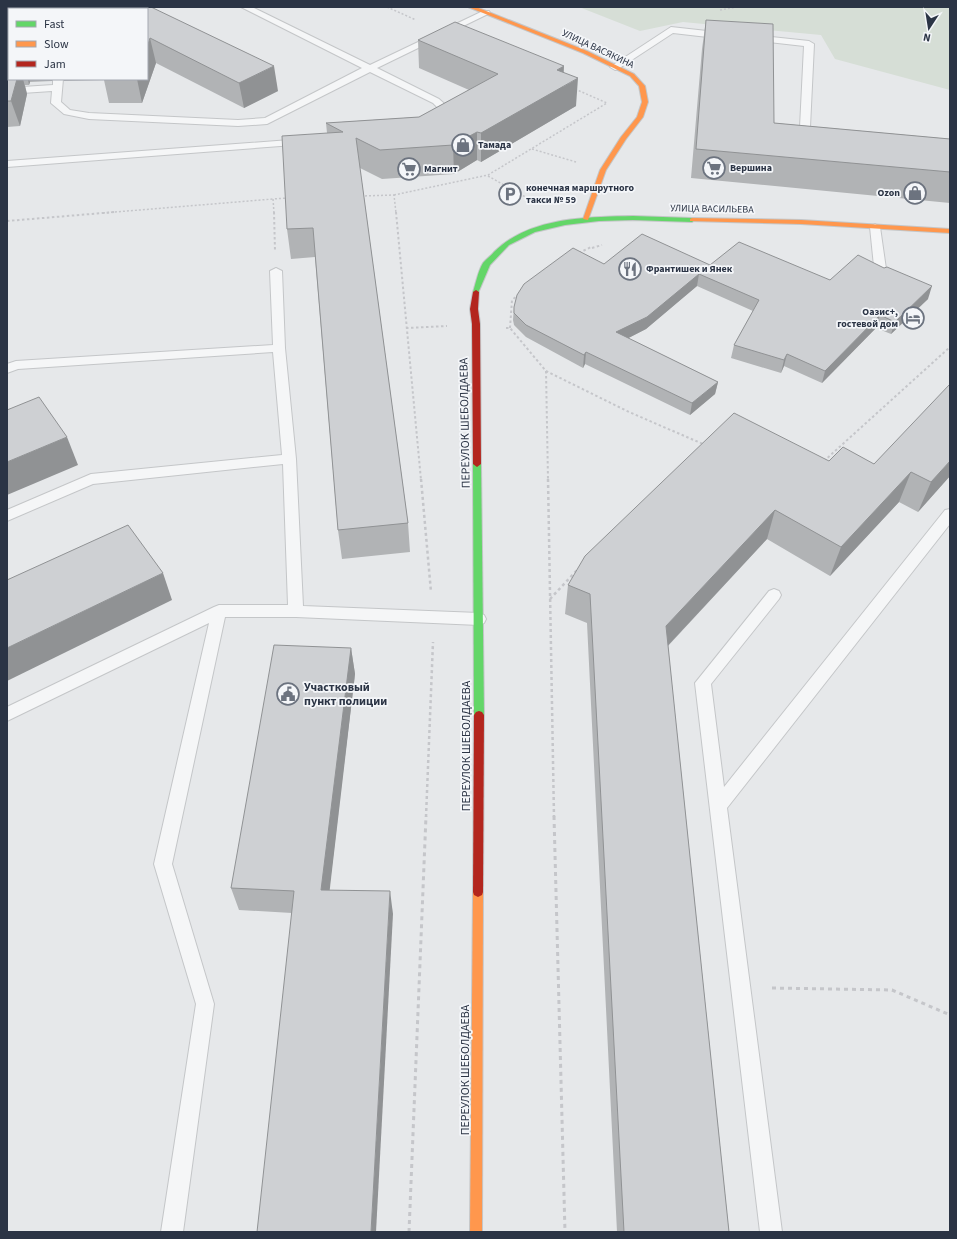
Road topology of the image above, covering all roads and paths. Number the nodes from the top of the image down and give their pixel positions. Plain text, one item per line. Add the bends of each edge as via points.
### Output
1 (245, 7) edge
2 (386, 7) edge
3 (471, 7) edge
4 (486, 13) junction
5 (444, 32) junction
6 (615, 67) junction
7 (368, 69) junction
8 (58, 83) edge
9 (572, 88) dead end
10 (7, 92) edge
11 (267, 121) junction
12 (423, 129) edge
13 (310, 142) edge
14 (825, 144) edge
15 (263, 145) junction
16 (7, 164) edge
17 (394, 195) junction
18 (356, 196) edge
19 (288, 198) edge
20 (273, 199) junction
21 (586, 219) junction
22 (7, 221) edge
23 (875, 227) junction
24 (950, 231) edge
25 (486, 263) joint
26 (276, 271) joint
27 (881, 276) edge
28 (476, 324) junction
29 (406, 328) junction
30 (950, 347) edge
31 (280, 348) junction
32 (7, 369) edge
33 (546, 371) junction
34 (708, 440) edge
35 (703, 444) junction
36 (697, 449) edge
37 (290, 459) junction
38 (822, 463) edge
39 (950, 514) edge
40 (7, 516) edge
41 (582, 564) edge
42 (774, 595) dead end
43 (550, 599) junction
44 (219, 611) junction
45 (296, 611) junction
46 (434, 617) junction
47 (479, 619) junction
48 (7, 714) edge
49 (718, 807) junction
50 (741, 988) junction
51 (950, 1015) edge
52 (172, 1232) edge
53 (409, 1232) edge
54 (476, 1232) edge
55 (565, 1232) edge
56 (771, 1232) edge

1 - 7 lane
2 - 5 path
3 - 4 street, УЛИЦА ВАСЯКИНА
4 - 5 lane
4 - 6 street, УЛИЦА ВАСЯКИНА via 585,52
5 - 7 lane
6 - 14 lane via 671,30 809,44 805,127 812,139
6 - 21 street, УЛИЦА ВАСЯКИНА via 632,75 642,86 645,102 640,117 603,170
7 - 11 lane
7 - 12 lane via 436,101 443,107 442,114
8 - 10 lane
8 - 11 lane via 56,103 67,112 89,116 238,123
9 - 17 path via 608,103 488,175
11 - 15 lane
13 - 15 lane
15 - 16 lane
17 - 18 path
17 - 29 path
19 - 20 path
20 - 22 path
20 - 26 path
21 - 23 street, УЛИЦА ВАСИЛЬЕВА via 801,222
21 - 25 street, УЛИЦА ВАСИЛЬЕВА via 524,234 500,247
23 - 24 street, УЛИЦА ВАСИЛЬЕВА
23 - 27 lane
25 - 28 street, ПЕРЕУЛОК ШЕБОЛДАЕВА via 478,281 474,309
26 - 31 lane
28 - 29 path
28 - 33 path via 510,328
28 - 47 street, ПЕРЕУЛОК ШЕБОЛДАЕВА
29 - 46 path
30 - 38 path
31 - 32 lane via 16,365
31 - 37 lane
33 - 35 path via 629,412
33 - 43 path
34 - 35 path
35 - 36 path
37 - 40 lane via 91,479
37 - 45 lane
39 - 49 lane
41 - 43 path
42 - 49 lane via 703,683
43 - 55 path
44 - 45 lane
44 - 48 lane
44 - 52 lane via 163,864 205,1004
45 - 46 lane
46 - 47 lane
46 - 53 path
47 - 54 street, ПЕРЕУЛОК ШЕБОЛДАЕВА
49 - 50 lane
50 - 51 path via 892,990
50 - 56 lane

